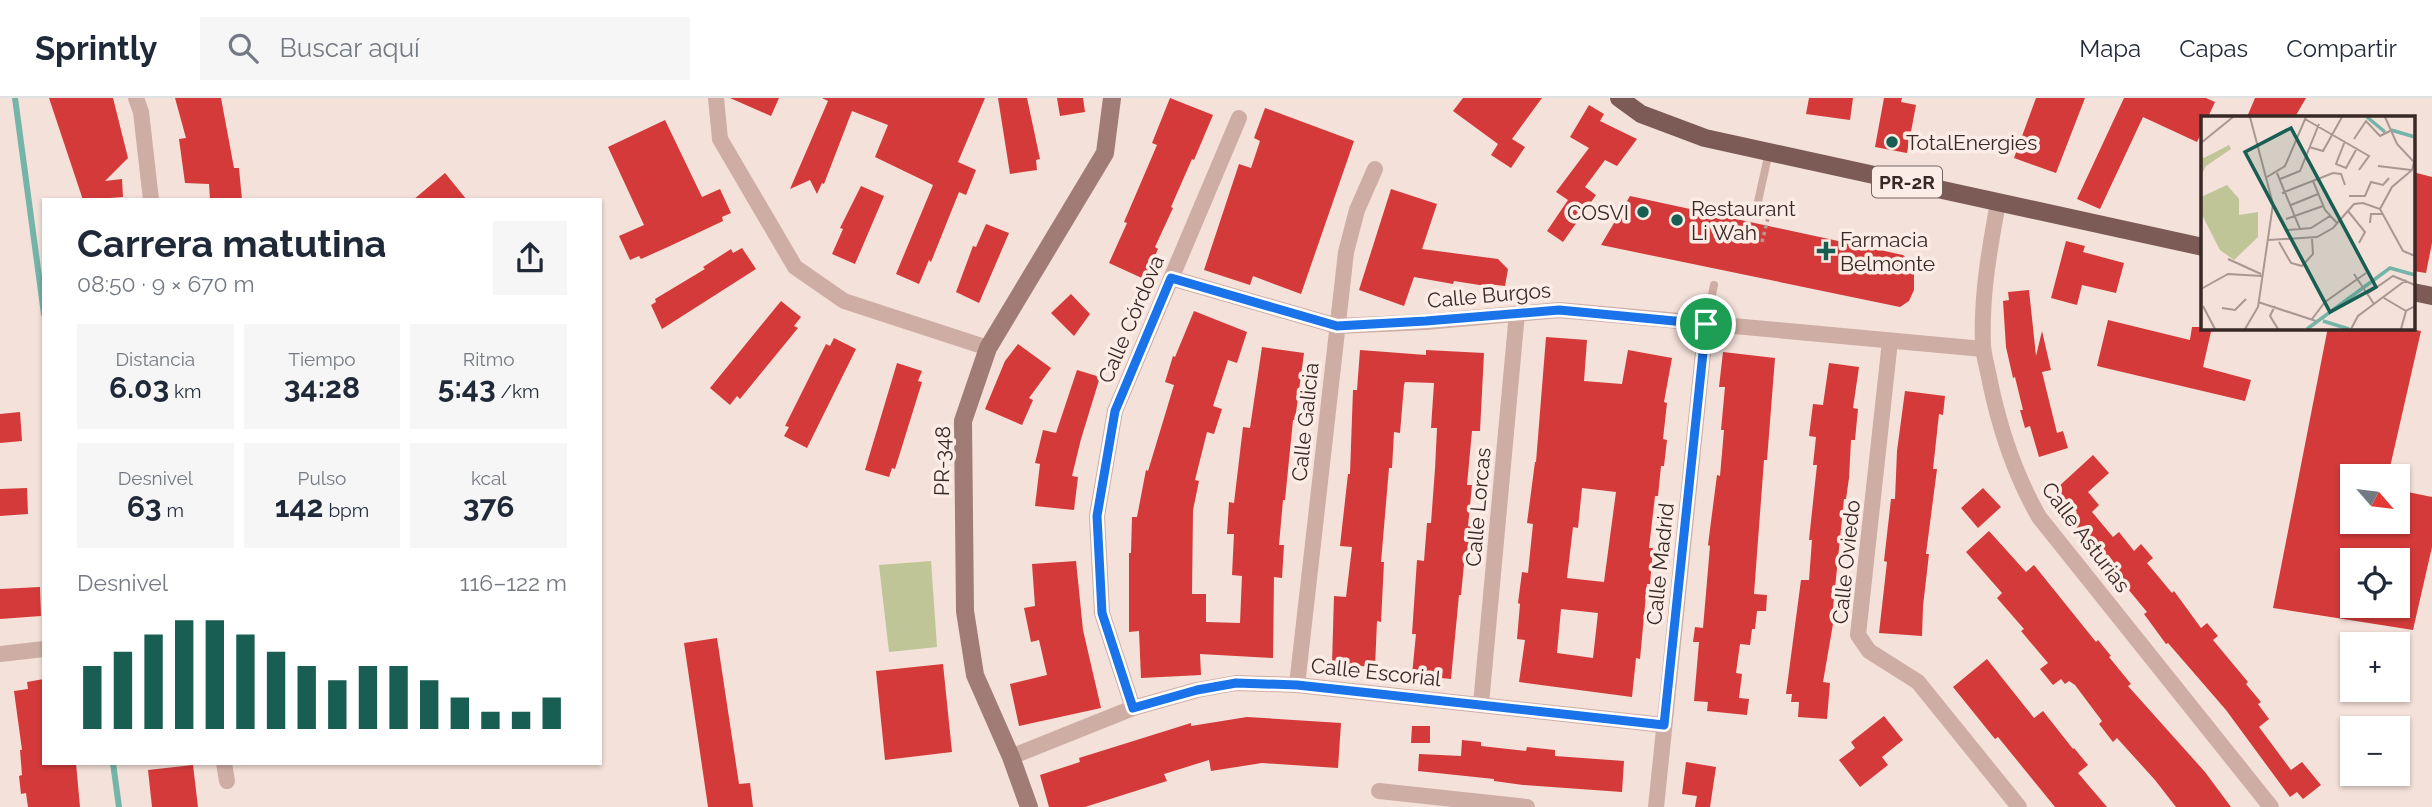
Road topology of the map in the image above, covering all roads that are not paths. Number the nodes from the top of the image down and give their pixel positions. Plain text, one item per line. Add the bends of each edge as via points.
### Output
1 (136, 98) edge
2 (716, 98) edge
3 (1112, 98) edge
4 (1619, 98) edge
5 (1239, 118) dead end
6 (1769, 152) junction
7 (1375, 169) dead end
8 (151, 198) edge
9 (1998, 203) junction
10 (1757, 205) dead end
11 (2201, 247) edge
12 (1171, 278) junction
13 (1714, 285) dead end
14 (2414, 292) edge
15 (2432, 296) edge
16 (1517, 313) junction
17 (1706, 324) junction
18 (1337, 326) junction
19 (1890, 341) junction
20 (988, 348) junction
21 (1983, 349) junction
22 (42, 649) edge
23 (0, 654) edge
24 (1297, 685) junction
25 (1481, 705) junction
26 (1133, 708) junction
27 (1664, 725) junction
28 (1011, 757) junction
29 (224, 765) edge
30 (227, 781) dead end
31 (1379, 791) dead end
32 (1029, 807) edge
33 (1527, 807) edge
34 (1656, 807) edge
35 (2019, 807) edge
36 (2271, 807) edge

1 - 8 street
2 - 20 street via 720,139 795,267 844,301
3 - 20 street, PR-348 / PR-348 via 1105,153
4 - 6 main road, PR-2R via 1640,114 1705,138
5 - 12 street, Calle Córdova
6 - 9 main road, PR-2R
6 - 10 lane
7 - 18 street, Calle Galicia via 1346,252
9 - 11 main road, PR-2R
9 - 21 street, Calle Asturias via 1986,263
12 - 18 street, Calle Burgos
12 - 26 street, Calle Córdova via 1115,411 1097,516 1102,613
13 - 17 lane
14 - 15 main road
16 - 17 street, Calle Burgos via 1559,310
16 - 18 street, Calle Burgos
16 - 25 street, Calle Lorcas
17 - 19 street, Calle Burgos
17 - 27 street, Calle Madrid
18 - 24 street, Calle Galicia
19 - 21 street, Calle Burgos
19 - 35 street, Calle Oviedo via 1858,635 1869,651 1918,682
20 - 28 street, PR-348 / PR-348 via 963,421 965,611 975,676
21 - 36 street, Calle Asturias via 2006,442 2039,517
22 - 23 street
24 - 25 street, Calle Escorial
24 - 26 street, Calle Escorial via 1236,683
25 - 27 street, Calle Escorial
26 - 28 street, Calle Escorial
27 - 34 street, Calle Madrid
28 - 32 street, PR-348 / PR-348
29 - 30 street
31 - 33 street

